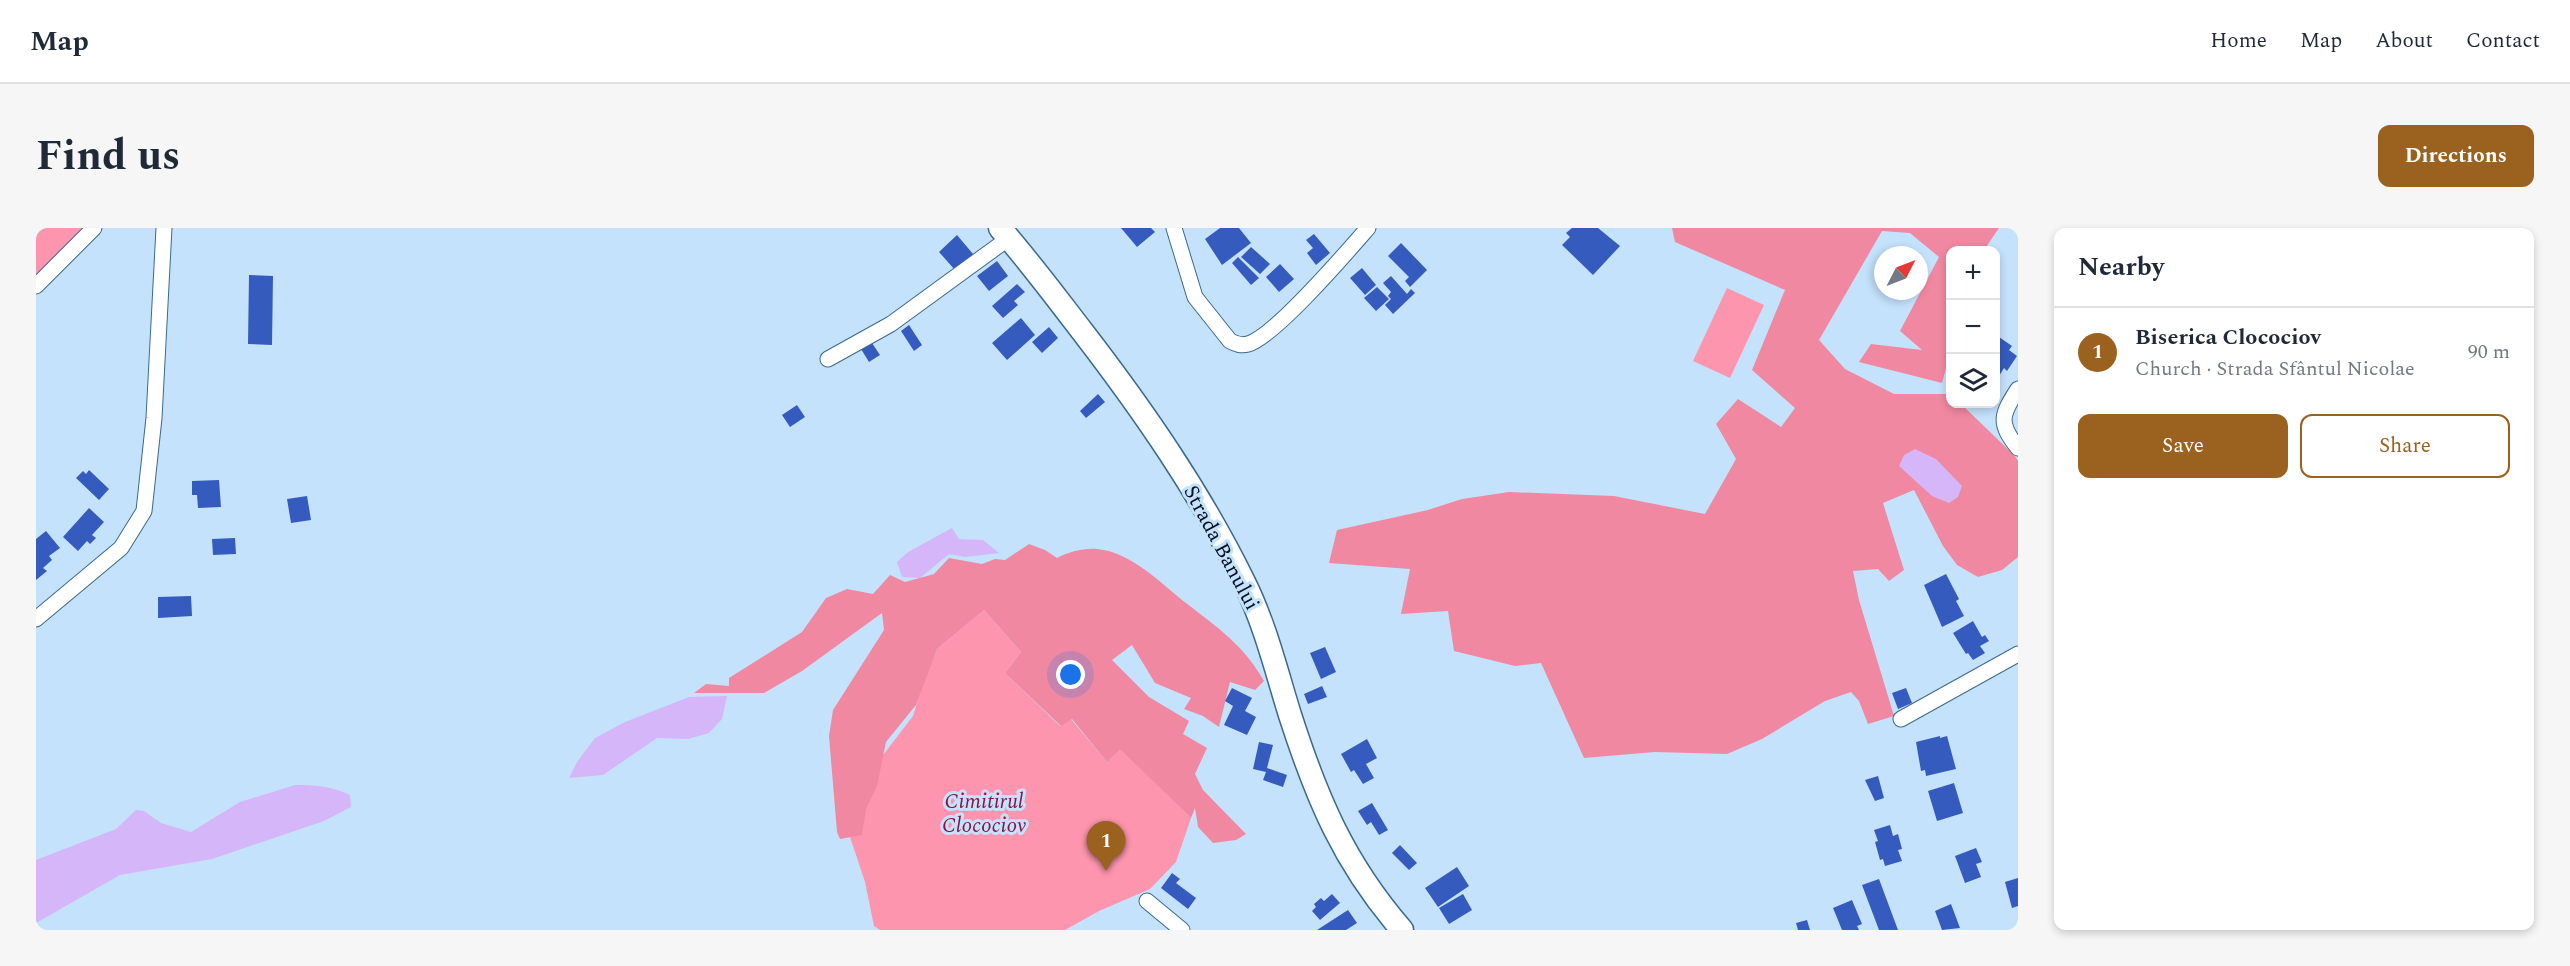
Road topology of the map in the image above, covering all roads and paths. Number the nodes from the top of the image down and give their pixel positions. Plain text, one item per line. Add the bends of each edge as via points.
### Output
1 (94, 228) edge
2 (164, 228) edge
3 (1174, 228) edge
4 (1368, 228) edge
5 (1004, 233) edge
6 (36, 286) edge
7 (828, 359) dead end
8 (2018, 389) edge
9 (2018, 448) edge
10 (36, 619) edge
11 (2018, 654) edge
12 (1900, 719) dead end
13 (1148, 901) dead end
14 (1182, 930) edge
15 (1402, 930) edge

1 - 6 street
2 - 10 street via 154,418 144,511 121,548
3 - 4 street via 1195,297 1219,329 1238,345 1261,337 1329,273
5 - 7 street via 891,324
5 - 15 street, Strada Banului via 1138,403 1215,528 1245,584 1275,660 1324,810 1347,857 1373,897
8 - 9 street via 2003,420
11 - 12 street
13 - 14 street

